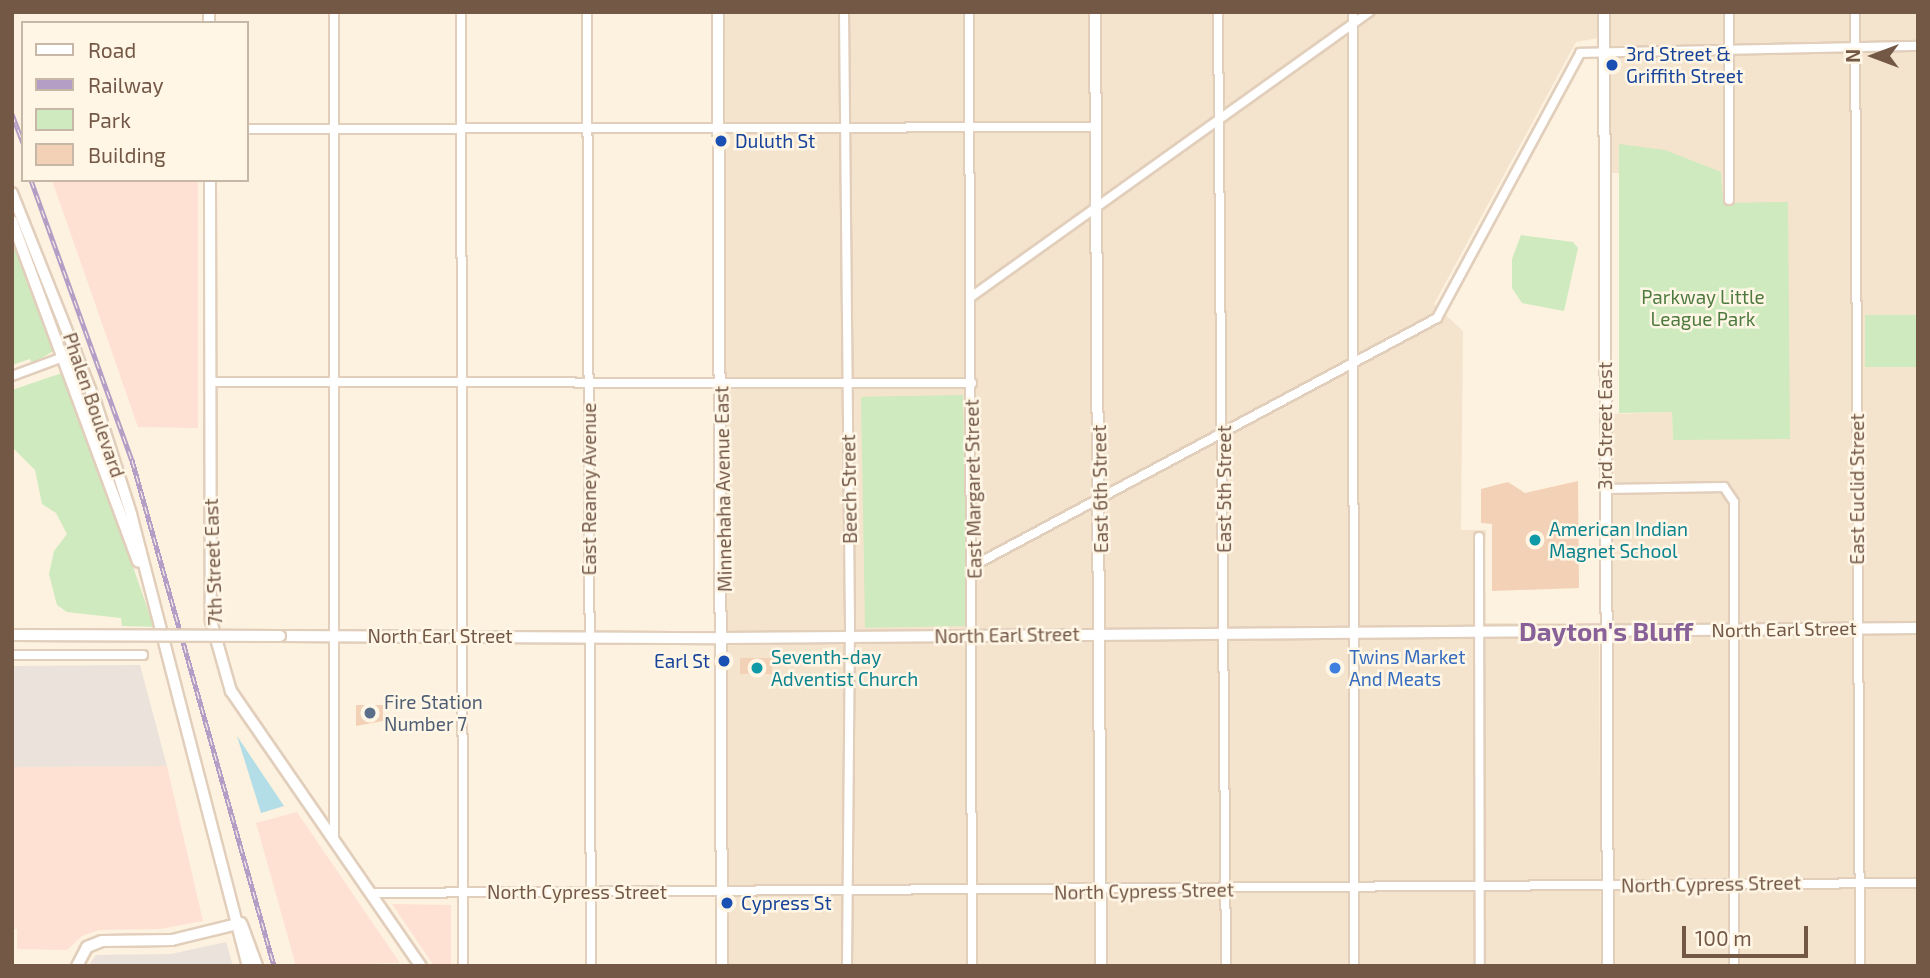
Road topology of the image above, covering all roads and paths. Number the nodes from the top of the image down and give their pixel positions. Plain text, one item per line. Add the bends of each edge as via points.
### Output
1 (334, 12) edge
2 (461, 12) edge
3 (587, 12) edge
4 (718, 12) edge
5 (844, 12) edge
6 (969, 12) edge
7 (1095, 12) edge
8 (1218, 12) edge
9 (1353, 12) edge
10 (1369, 12) edge
11 (1604, 12) edge
12 (1729, 12) edge
13 (1855, 12) edge
14 (1353, 24) junction
15 (1918, 46) edge
16 (1855, 48) junction
17 (1729, 49) junction
18 (1604, 50) junction
19 (1219, 118) junction
20 (1096, 127) junction
21 (969, 128) junction
22 (248, 129) edge
23 (335, 130) junction
24 (461, 130) junction
25 (588, 130) junction
26 (845, 130) junction
27 (719, 131) junction
28 (210, 182) edge
29 (12, 193) edge
30 (1729, 200) dead end
31 (1097, 209) junction
32 (12, 221) edge
33 (971, 297) junction
34 (77, 352) junction
35 (65, 357) junction
36 (1354, 365) junction
37 (12, 376) edge
38 (212, 382) junction
39 (335, 382) junction
40 (463, 383) junction
41 (972, 383) junction
42 (589, 384) junction
43 (722, 384) junction
44 (847, 384) junction
45 (1224, 435) junction
46 (1606, 489) junction
47 (1100, 502) junction
48 (1479, 537) dead end
49 (974, 566) junction
50 (160, 623) junction
51 (1857, 628) junction
52 (1918, 628) edge
53 (1733, 629) junction
54 (1607, 630) junction
55 (1354, 632) junction
56 (1479, 632) junction
57 (1224, 633) junction
58 (1101, 634) junction
59 (13, 635) edge
60 (973, 636) junction
61 (336, 637) junction
62 (848, 637) junction
63 (463, 638) junction
64 (589, 638) junction
65 (724, 638) junction
66 (12, 655) edge
67 (143, 655) dead end
68 (334, 839) junction
69 (1859, 882) junction
70 (1918, 883) edge
71 (1733, 885) junction
72 (1607, 886) junction
73 (1479, 887) junction
74 (1354, 888) junction
75 (1226, 890) junction
76 (972, 891) junction
77 (1101, 891) junction
78 (462, 892) junction
79 (591, 892) junction
80 (847, 892) junction
81 (370, 893) junction
82 (722, 893) junction
83 (241, 923) junction
84 (77, 966) edge
85 (248, 966) edge
86 (257, 966) edge
87 (421, 966) edge
88 (463, 966) edge
89 (591, 966) edge
90 (722, 966) edge
91 (847, 966) edge
92 (972, 966) edge
93 (1101, 966) edge
94 (1226, 966) edge
95 (1354, 966) edge
96 (1480, 966) edge
97 (1608, 966) edge
98 (1734, 966) edge
99 (1860, 966) edge

1 - 23 street
2 - 24 street
3 - 25 street, East Reaney Avenue
4 - 27 main road, Minnehaha Avenue East
5 - 26 street, Beech Street
6 - 21 street, East Margaret Street
7 - 20 street, East 6th Street
8 - 19 street, East 5th Street
9 - 14 street
10 - 14 street
11 - 18 street, 3rd Street East
12 - 17 street
13 - 16 street, East Euclid Street
14 - 19 street
14 - 36 street
15 - 16 street
16 - 17 street
16 - 51 street, East Euclid Street
17 - 18 street
17 - 30 street
18 - 36 street via 1583,51 1573,61 1437,318
18 - 46 street, 3rd Street East
19 - 31 street
19 - 45 street, East 5th Street
20 - 21 street
20 - 31 street, East 6th Street
21 - 26 street
21 - 33 street, East Margaret Street
22 - 23 street
23 - 24 street
23 - 39 street
24 - 25 street
24 - 40 street
25 - 27 street
25 - 42 street, East Reaney Avenue
26 - 27 street
26 - 44 street, Beech Street
27 - 43 main road, Minnehaha Avenue East
28 - 38 street, 7th Street East
29 - 34 main road, Phalen Boulevard
31 - 33 street
31 - 47 street, East 6th Street
32 - 35 main road, Phalen Boulevard
33 - 41 street, East Margaret Street
34 - 35 street
34 - 50 main road, Phalen Boulevard via 131,514
35 - 37 street
35 - 50 main road, Phalen Boulevard
36 - 45 street
36 - 55 street
38 - 39 street
38 - 68 street, 7th Street East via 210,597 218,647 231,691
39 - 40 street
39 - 61 street
40 - 42 street
40 - 63 street
41 - 44 street
41 - 49 street, East Margaret Street
42 - 43 street
42 - 64 street, East Reaney Avenue
43 - 44 street
43 - 65 main road, Minnehaha Avenue East
44 - 62 street, Beech Street
45 - 47 street
45 - 57 street, East 5th Street
46 - 53 street via 1729,490 1734,502
46 - 54 street, 3rd Street East
47 - 49 street
47 - 58 street, East 6th Street
48 - 56 street
49 - 60 street, East Margaret Street
50 - 83 main road, Phalen Boulevard
51 - 52 street, North Earl Street
51 - 53 street, North Earl Street
51 - 69 street, East Euclid Street
53 - 54 street, North Earl Street
53 - 71 street
54 - 56 street, North Earl Street
54 - 72 street, 3rd Street East
55 - 56 street, North Earl Street
55 - 57 street, North Earl Street
55 - 74 street
56 - 73 street
57 - 58 street, North Earl Street
57 - 75 street, East 5th Street
58 - 60 street, North Earl Street
58 - 77 street, East 6th Street
59 - 61 street, North Earl Street, bridge
60 - 62 street, North Earl Street
60 - 76 street, East Margaret Street
61 - 63 street, North Earl Street
61 - 68 street
62 - 65 street, North Earl Street
62 - 80 street, Beech Street
63 - 64 street, North Earl Street
63 - 78 street
64 - 65 street, North Earl Street
64 - 79 street, East Reaney Avenue
65 - 82 main road, Minnehaha Avenue East
66 - 67 street
68 - 81 street, 7th Street East
69 - 70 street, North Cypress Street
69 - 71 street, North Cypress Street
69 - 99 street, East Euclid Street
71 - 72 street, North Cypress Street
71 - 98 street
72 - 73 street, North Cypress Street
72 - 97 street, 3rd Street East
73 - 74 street, North Cypress Street
73 - 96 street
74 - 75 street, North Cypress Street
74 - 95 street
75 - 77 street, North Cypress Street
75 - 94 street, East 5th Street
76 - 77 street, North Cypress Street
76 - 80 street, North Cypress Street
76 - 92 street, East Margaret Street
77 - 93 street, East 6th Street
78 - 79 street, North Cypress Street
78 - 81 street, North Cypress Street
78 - 88 street
79 - 82 street, North Cypress Street
79 - 89 street, East Reaney Avenue
80 - 82 street, North Cypress Street
80 - 91 street, Beech Street
81 - 87 street, 7th Street East
82 - 90 main road, Minnehaha Avenue East
83 - 84 street via 172,940 102,941 87,947
83 - 85 main road, Phalen Boulevard
83 - 86 main road, Phalen Boulevard

